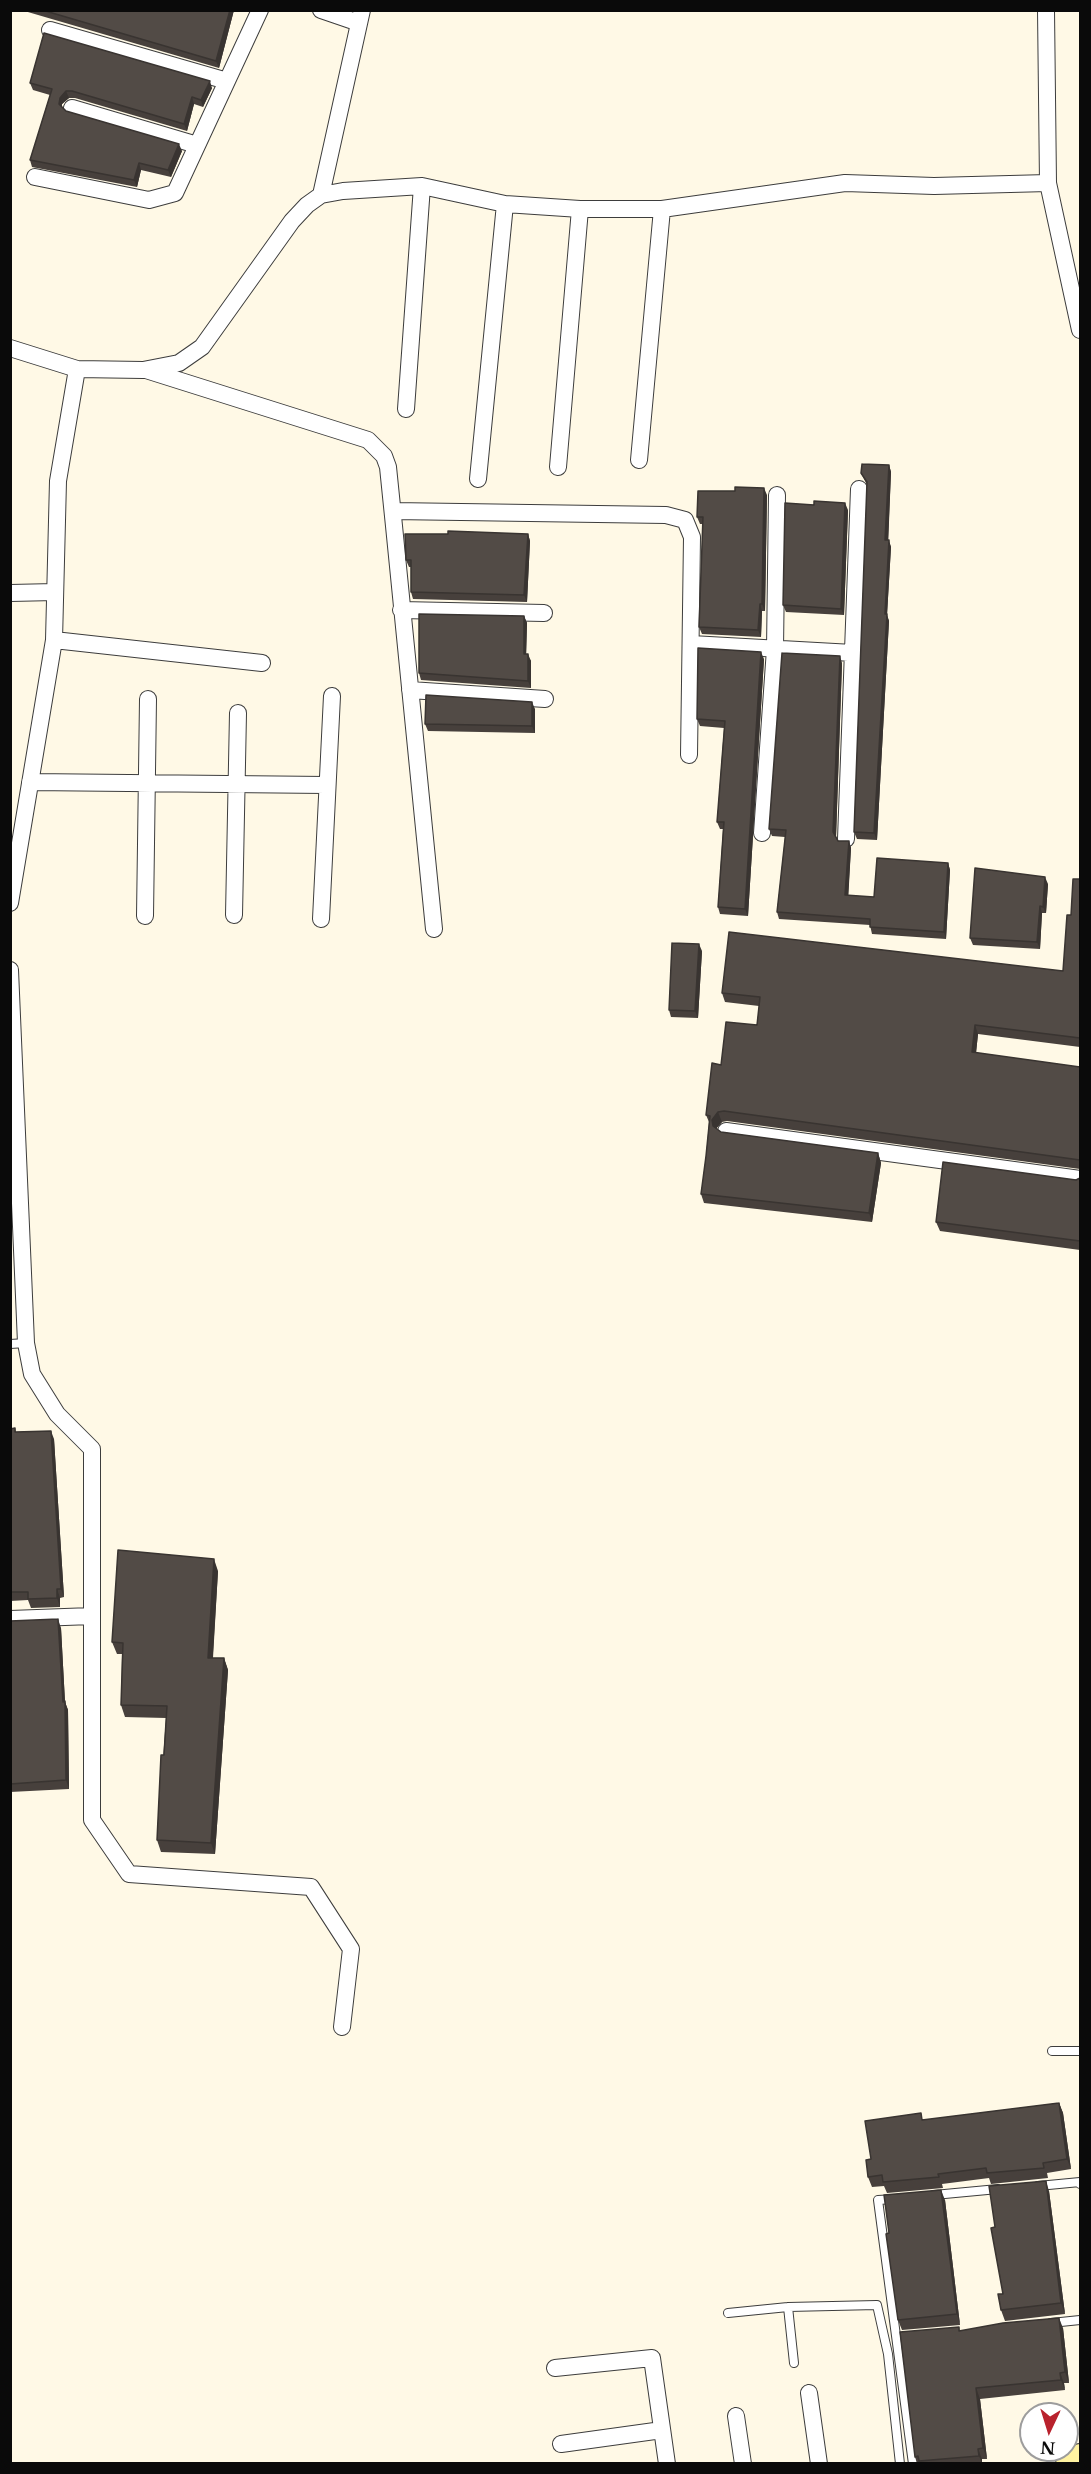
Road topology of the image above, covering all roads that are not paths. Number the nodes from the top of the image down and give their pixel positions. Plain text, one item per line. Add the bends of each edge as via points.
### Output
1 (260, 10) edge
2 (321, 10) edge
3 (1046, 10) edge
4 (360, 17) edge
5 (50, 30) dead end
6 (227, 81) junction
7 (72, 108) dead end
8 (197, 145) junction
9 (35, 177) dead end
10 (1048, 183) junction
11 (422, 186) junction
12 (321, 195) junction
13 (505, 204) junction
14 (580, 209) junction
15 (662, 209) junction
16 (1080, 330) edge
17 (10, 348) edge
18 (77, 369) junction
19 (143, 370) junction
20 (406, 409) dead end
21 (639, 460) dead end
22 (558, 466) dead end
23 (478, 479) dead end
24 (859, 489) dead end
25 (777, 495) dead end
26 (393, 511) junction
27 (55, 592) junction
28 (10, 593) edge
29 (401, 610) junction
30 (543, 613) dead end
31 (54, 640) junction
32 (691, 644) junction
33 (775, 649) junction
34 (852, 653) junction
35 (262, 663) dead end
36 (410, 690) junction
37 (332, 696) dead end
38 (148, 699) dead end
39 (545, 699) dead end
40 (238, 713) dead end
41 (689, 755) dead end
42 (30, 782) junction
43 (148, 783) junction
44 (238, 784) junction
45 (326, 785) junction
46 (762, 833) dead end
47 (846, 839) edge
48 (10, 903) edge
49 (234, 915) dead end
50 (145, 916) dead end
51 (321, 919) dead end
52 (434, 929) dead end
53 (10, 970) edge
54 (726, 1131) edge
55 (1080, 1179) edge
56 (16, 1265) edge
57 (18, 1344) edge
58 (92, 1616) junction
59 (10, 1619) edge
60 (342, 2027) dead end
61 (1052, 2051) dead end
62 (1080, 2051) edge
63 (1080, 2184) edge
64 (1033, 2186) edge
65 (1009, 2188) edge
66 (926, 2196) edge
67 (902, 2198) edge
68 (789, 2307) junction
69 (728, 2313) dead end
70 (1080, 2320) edge
71 (1046, 2323) edge
72 (907, 2336) edge
73 (896, 2337) junction
74 (794, 2363) dead end
75 (555, 2368) dead end
76 (809, 2393) dead end
77 (736, 2416) dead end
78 (662, 2430) junction
79 (561, 2444) dead end
80 (1080, 2454) edge
81 (667, 2463) edge
82 (743, 2463) edge
83 (819, 2463) edge
84 (900, 2463) edge
85 (913, 2463) edge
86 (1066, 2463) edge

1 - 6 street
2 - 4 street
3 - 10 street
4 - 12 street
5 - 6 street
6 - 8 street
7 - 8 street
8 - 9 street via 175,193 161,199 149,200
10 - 15 street via 845,183
10 - 16 street
11 - 12 street
11 - 13 street
11 - 20 street
12 - 19 street via 292,221 202,347 179,363
13 - 14 street
13 - 23 street
14 - 15 street
14 - 22 street
15 - 21 street
17 - 18 street
18 - 19 street
18 - 27 street via 58,481
19 - 26 street via 368,440 384,456 388,467
24 - 34 street
25 - 33 street
26 - 29 street
26 - 32 street via 666,514 685,520 692,537
27 - 28 street
27 - 31 street
29 - 30 street
29 - 36 street
31 - 35 street
31 - 42 street
32 - 33 street
32 - 41 street
33 - 34 street
33 - 46 street
34 - 47 street
36 - 39 street
36 - 52 street
37 - 45 street
38 - 43 street
40 - 44 street
42 - 43 street
42 - 48 street
43 - 44 street
43 - 50 street
44 - 45 street
44 - 49 street
45 - 51 street
53 - 56 street
54 - 55 street
56 - 57 street
57 - 58 street via 57,1414 92,1449
58 - 59 street
58 - 60 street via 92,1820 129,1874 311,1887 351,1949
61 - 62 lane
63 - 64 lane
65 - 66 lane
67 - 73 lane via 878,2200
68 - 69 lane
68 - 74 lane
68 - 84 lane via 877,2305 888,2354
70 - 71 lane
72 - 73 lane
73 - 85 lane
75 - 78 street via 652,2358
76 - 83 street
77 - 82 street
78 - 79 street
78 - 81 street
80 - 86 street

